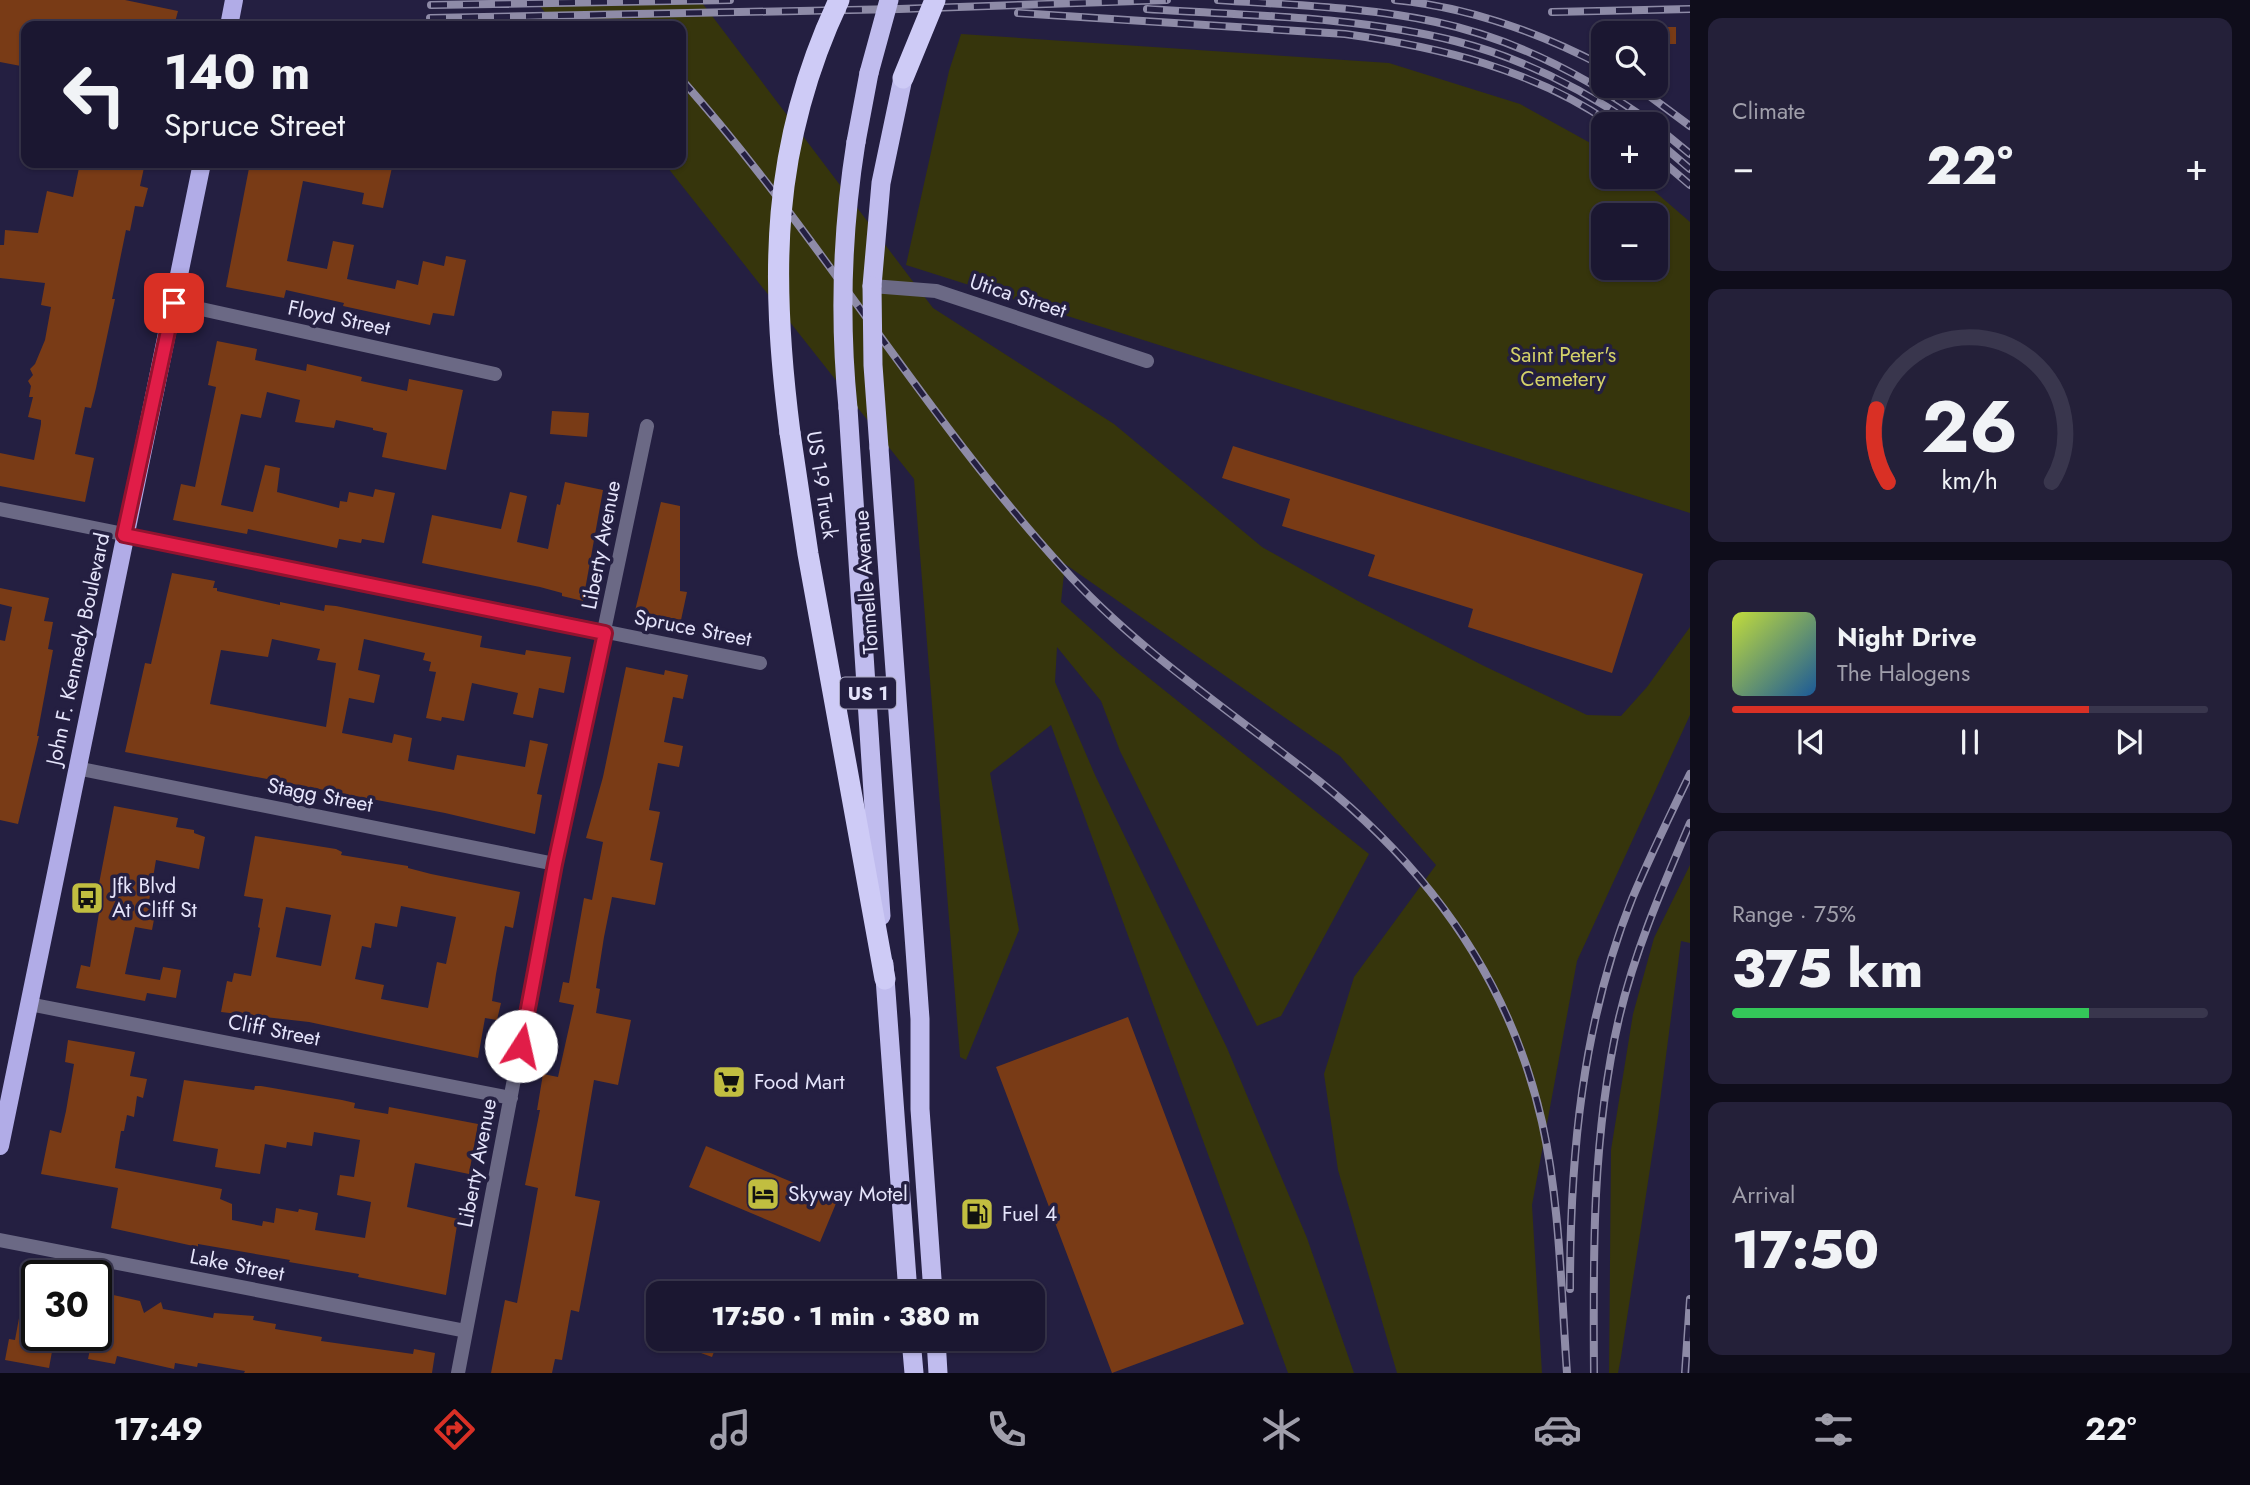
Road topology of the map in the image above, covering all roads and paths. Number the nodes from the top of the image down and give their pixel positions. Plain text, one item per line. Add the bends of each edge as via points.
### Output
1 (234, 0) edge
2 (839, 0) edge
3 (889, 0) edge
4 (928, 0) edge
5 (935, 0) edge
6 (230, 21) edge
7 (904, 78) junction
8 (201, 168) edge
9 (872, 286) junction
10 (174, 303) junction
11 (1147, 361) dead end
12 (495, 374) dead end
13 (647, 426) dead end
14 (0, 509) edge
15 (124, 535) junction
16 (605, 633) junction
17 (760, 663) dead end
18 (76, 768) junction
19 (555, 864) junction
20 (885, 979) junction
21 (29, 1004) junction
22 (511, 1098) junction
23 (0, 1146) edge
24 (0, 1240) edge
25 (907, 1281) edge
26 (932, 1281) edge
27 (466, 1331) junction
28 (912, 1351) edge
29 (937, 1351) edge
30 (458, 1373) edge
31 (914, 1373) edge
32 (939, 1373) edge

1 - 6 main road
2 - 20 highway, US 1-9 Truck, bridge via 820,43 788,157 779,219 777,306 808,554
3 - 20 highway, Tonnelle Avenue / US 1, bridge via 856,142 843,267 843,335
4 - 7 highway, Tonnelle Avenue / US 1, bridge
5 - 7 highway, bridge
7 - 9 highway, Tonnelle Avenue / US 1 via 878,210
8 - 10 main road, John F. Kennedy Boulevard
9 - 11 street, Utica Street via 936,291
9 - 26 highway, Tonnelle Avenue / US 1, bridge via 873,365 920,1019 920,1109
10 - 12 street, Floyd Street
10 - 15 main road, John F. Kennedy Boulevard
13 - 16 street, Liberty Avenue
14 - 15 street, Spruce Street
15 - 16 street, Spruce Street
15 - 18 main road, John F. Kennedy Boulevard
16 - 17 street, Spruce Street
16 - 19 street, Liberty Avenue
18 - 19 street, Stagg Street
18 - 21 main road, John F. Kennedy Boulevard
19 - 22 street, Liberty Avenue
20 - 25 highway, Tonnelle Avenue / US 1
21 - 22 street, Cliff Street
21 - 23 main road, John F. Kennedy Boulevard
22 - 27 street, Liberty Avenue
24 - 27 street, Lake Street
27 - 30 street, Liberty Avenue
28 - 31 highway
29 - 32 highway

